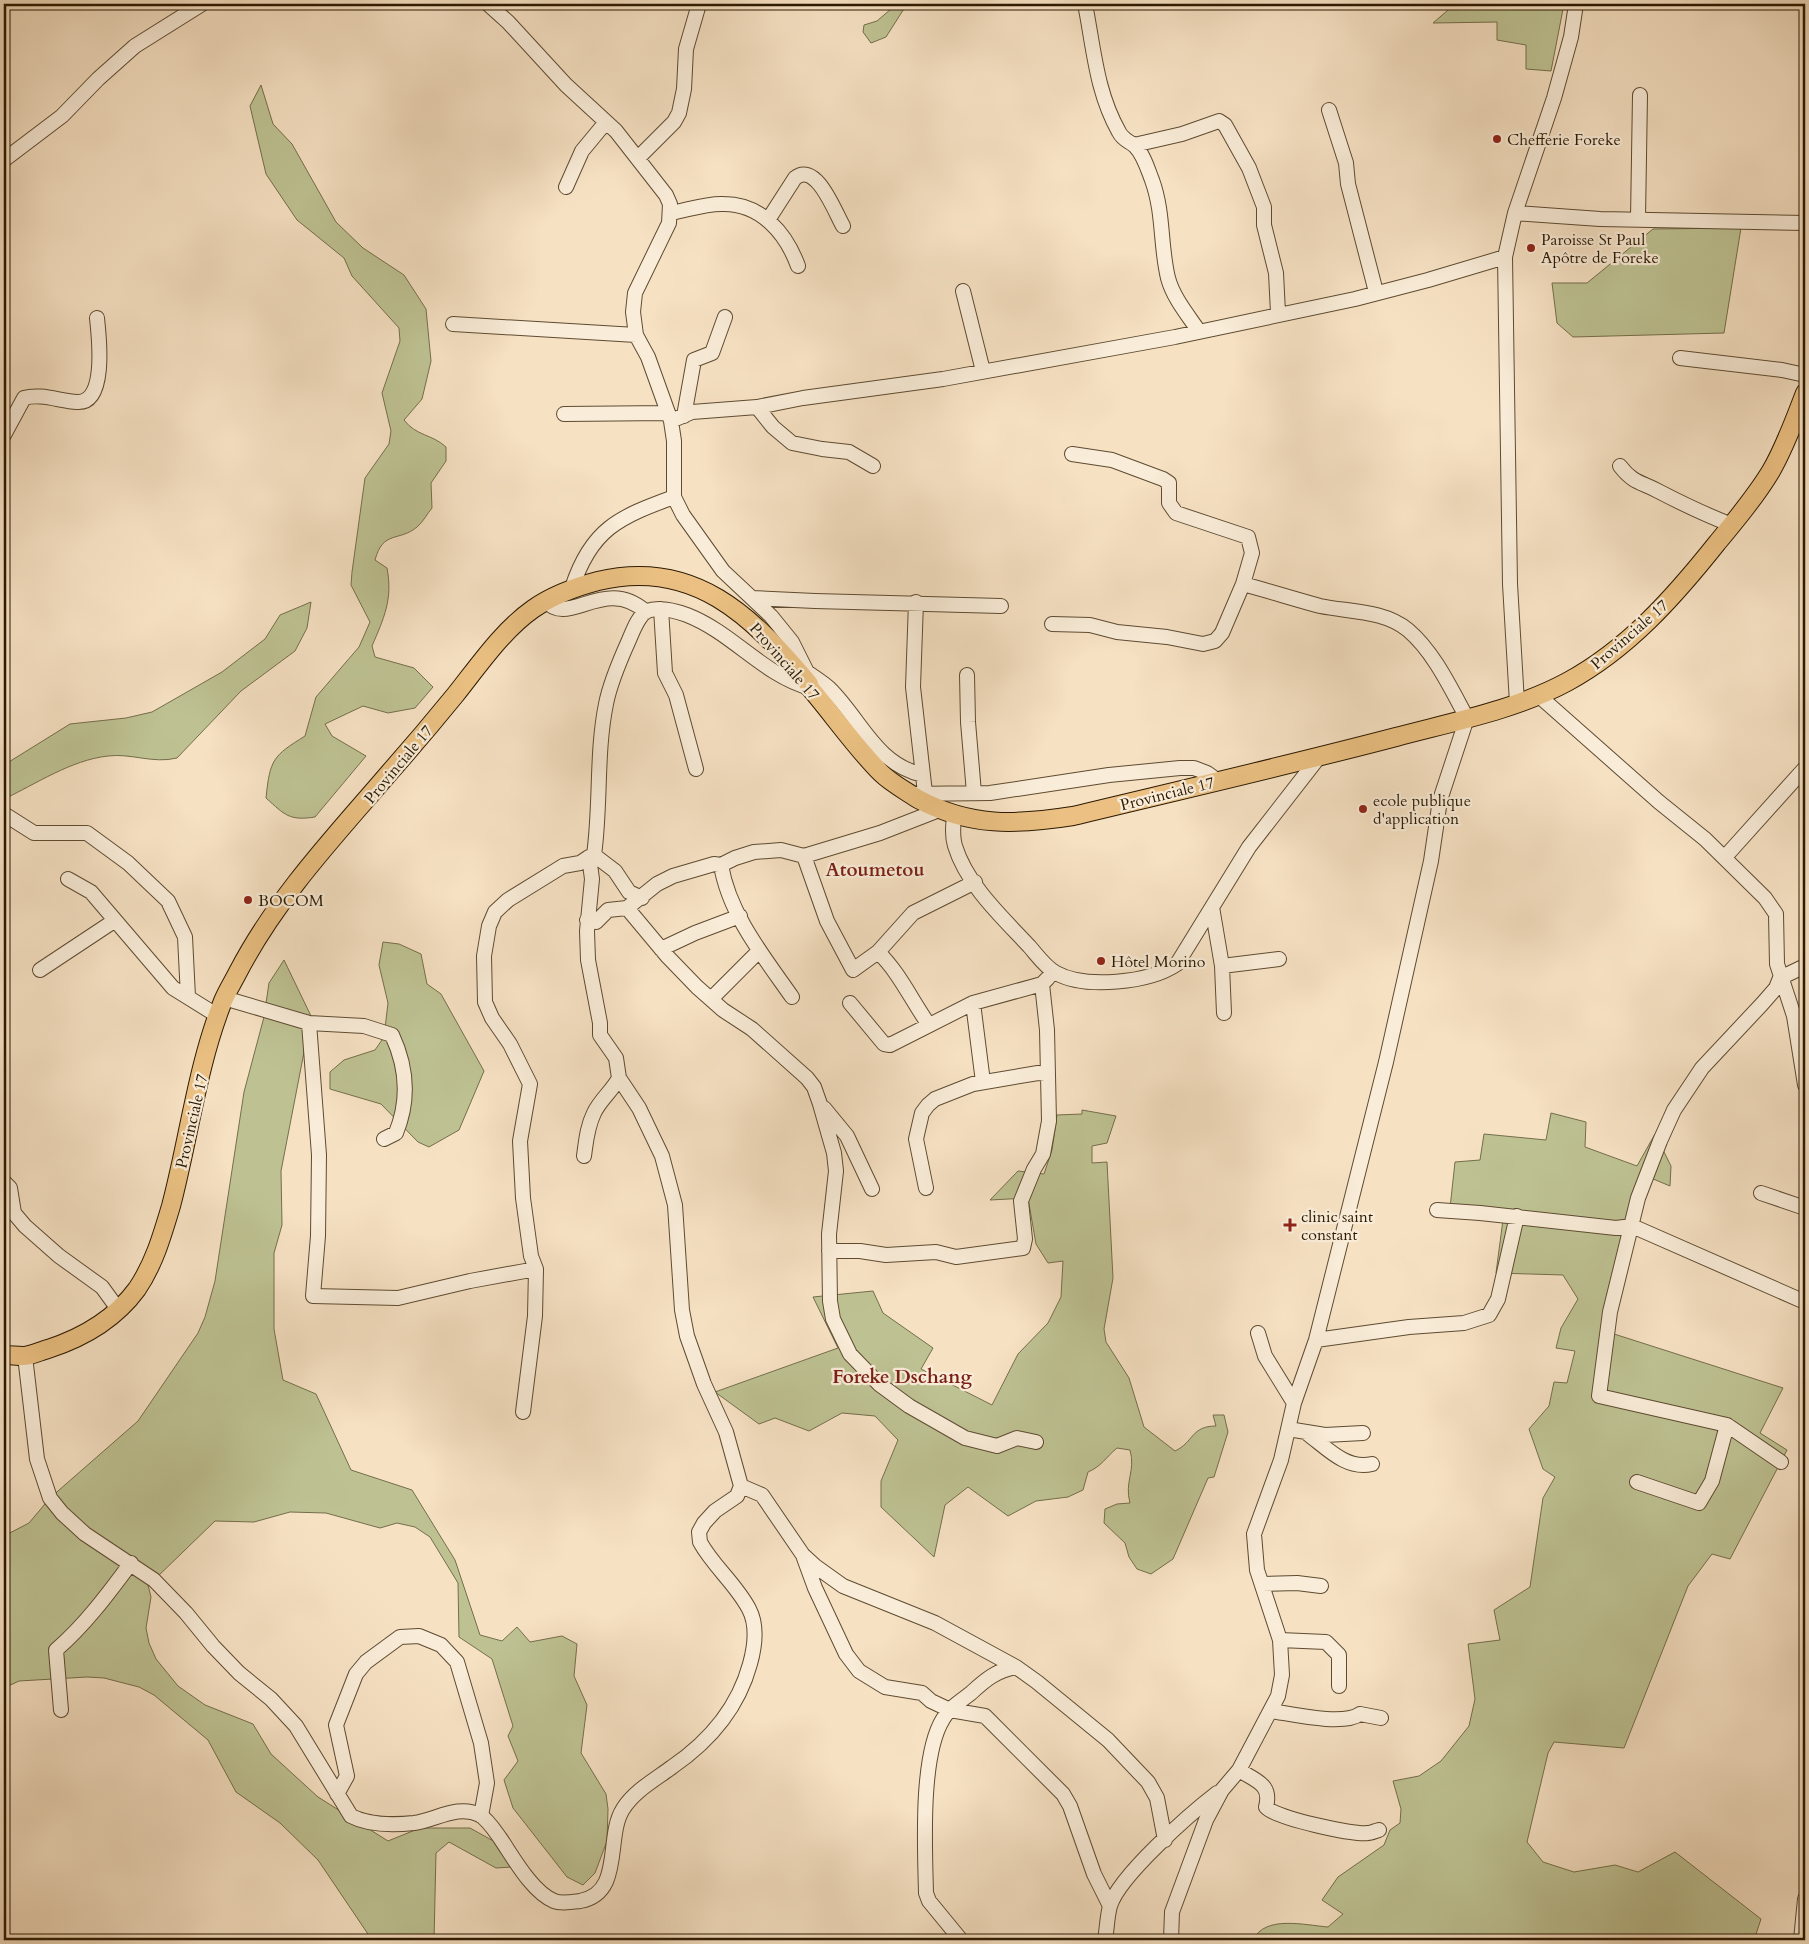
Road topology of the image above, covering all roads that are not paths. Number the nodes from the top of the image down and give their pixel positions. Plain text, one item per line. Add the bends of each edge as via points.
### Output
1 (202, 4) edge
2 (488, 4) edge
3 (699, 4) edge
4 (1086, 4) edge
5 (1576, 4) edge
6 (1640, 95) dead end
7 (1329, 110) dead end
8 (606, 122) junction
9 (1134, 146) junction
10 (638, 158) junction
11 (4, 160) edge
12 (566, 187) dead end
13 (671, 213) junction
14 (1515, 213) junction
15 (1638, 218) junction
16 (768, 220) junction
17 (1805, 223) edge
18 (843, 226) dead end
19 (1505, 257) junction
20 (798, 266) dead end
21 (963, 291) dead end
22 (1376, 292) junction
23 (1278, 314) junction
24 (725, 317) dead end
25 (97, 318) dead end
26 (453, 324) dead end
27 (1198, 330) junction
28 (636, 335) junction
29 (1680, 358) dead end
30 (983, 371) junction
31 (1805, 375) edge
32 (1805, 393) edge
33 (757, 407) junction
34 (564, 414) dead end
35 (674, 417) junction
36 (4, 435) edge
37 (1072, 454) dead end
38 (873, 466) dead end
39 (1620, 466) dead end
40 (674, 497) junction
41 (1732, 525) junction
42 (1243, 584) junction
43 (572, 588) junction
44 (752, 598) junction
45 (546, 601) junction
46 (916, 602) junction
47 (1001, 606) dead end
48 (661, 609) junction
49 (646, 612) junction
50 (1052, 624) dead end
51 (966, 675) dead end
52 (809, 681) junction
53 (1538, 695) junction
54 (1517, 702) junction
55 (1467, 718) junction
56 (1319, 757) junction
57 (1805, 768) edge
58 (696, 769) dead end
59 (923, 775) junction
60 (1218, 781) junction
61 (974, 793) junction
62 (918, 794) junction
63 (946, 813) junction
64 (4, 814) edge
65 (592, 856) junction
66 (804, 856) junction
67 (1725, 857) junction
68 (721, 865) junction
69 (68, 879) dead end
70 (975, 882) junction
71 (642, 898) junction
72 (1212, 907) junction
73 (627, 908) junction
74 (740, 916) junction
75 (588, 920) junction
76 (114, 922) junction
77 (661, 949) junction
78 (759, 951) junction
79 (878, 952) junction
80 (1279, 960) dead end
81 (1222, 966) junction
82 (1805, 966) edge
83 (40, 970) dead end
84 (1054, 972) junction
85 (1780, 978) junction
86 (1042, 984) junction
87 (188, 997) junction
88 (792, 997) dead end
89 (224, 998) junction
90 (711, 999) junction
91 (850, 1003) dead end
92 (973, 1003) junction
93 (1224, 1013) dead end
94 (218, 1016) junction
95 (309, 1023) junction
96 (929, 1025) junction
97 (1048, 1074) junction
98 (619, 1078) junction
99 (982, 1082) junction
100 (1805, 1085) edge
101 (820, 1104) junction
102 (384, 1139) dead end
103 (584, 1156) dead end
104 (4, 1182) edge
105 (926, 1188) dead end
106 (872, 1189) dead end
107 (1761, 1193) dead end
108 (1805, 1208) edge
109 (1437, 1210) dead end
110 (1517, 1216) junction
111 (1632, 1226) junction
112 (829, 1251) junction
113 (536, 1269) junction
114 (1805, 1302) edge
115 (118, 1309) junction
116 (1258, 1333) dead end
117 (1316, 1340) junction
118 (4, 1355) edge
119 (25, 1356) junction
120 (1294, 1403) junction
121 (523, 1412) dead end
122 (1727, 1425) junction
123 (1288, 1429) junction
124 (1363, 1433) dead end
125 (1308, 1434) junction
126 (1036, 1442) dead end
127 (1780, 1462) dead end
128 (1372, 1464) dead end
129 (1637, 1482) dead end
130 (741, 1486) junction
131 (803, 1555) junction
132 (131, 1563) junction
133 (1262, 1584) junction
134 (1321, 1586) dead end
135 (1280, 1640) junction
136 (1016, 1667) junction
137 (1339, 1686) dead end
138 (61, 1710) dead end
139 (950, 1710) junction
140 (1271, 1711) junction
141 (1381, 1718) dead end
142 (1239, 1770) junction
143 (1222, 1790) junction
144 (337, 1794) junction
145 (481, 1816) junction
146 (1379, 1830) dead end
147 (1165, 1840) junction
148 (1805, 1899) edge
149 (1110, 1906) junction
150 (961, 1940) edge
151 (1105, 1940) edge
152 (1171, 1940) edge
153 (1801, 1940) edge

1 - 11 street via 135,46 62,116
2 - 8 street
3 - 10 street via 686,49 684,96 679,113
4 - 9 street via 1093,58 1107,109 1125,141
5 - 14 street via 1571,37 1554,98
6 - 15 street
7 - 22 street via 1346,162 1348,184
8 - 10 street
8 - 12 street via 582,151
9 - 23 street via 1219,121 1225,125 1249,168 1264,207 1264,225 1276,273
9 - 27 street via 1143,157 1159,204 1171,287
10 - 13 street via 666,195
13 - 16 street via 724,204 755,211
13 - 28 street via 664,237 635,293
14 - 15 street via 1600,219
14 - 19 street
15 - 17 street
16 - 18 street via 795,178 807,173 816,178
16 - 20 street via 783,236
19 - 22 street
19 - 54 street via 1510,584
21 - 30 street
22 - 23 street
23 - 27 street
24 - 35 street via 712,353 694,360
25 - 36 street via 97,378 94,392 88,400 24,398
26 - 28 street
27 - 30 street
28 - 35 street
29 - 31 street
30 - 33 street
32 - 41 main road, Provinciale 17 via 1771,471
33 - 35 street
33 - 38 street via 772,427 792,443 849,452
34 - 35 street
35 - 40 street
37 - 42 street via 1112,460 1163,479 1169,483 1169,502 1176,513 1248,537 1252,553
39 - 41 street via 1637,483
40 - 43 street via 635,511 604,532 578,567
40 - 44 street via 723,571
41 - 53 main road, Provinciale 17 via 1679,590 1628,640 1602,661
42 - 50 street via 1222,633 1215,641 1203,644 1090,625
42 - 55 street via 1394,621 1422,644
43 - 45 main road, Provinciale 17
43 - 52 main road, Provinciale 17 via 631,575 664,577 687,584 720,598 760,628
44 - 46 street
44 - 52 street via 792,642
45 - 49 street via 552,608 568,610 601,598 618,598 630,601
45 - 89 main road, Provinciale 17 via 502,638 294,886 254,942
46 - 47 street
46 - 59 street via 913,687
48 - 49 street
48 - 52 street via 689,616 719,631 781,678
48 - 58 street via 665,673 676,695
49 - 65 street via 636,623 606,702
51 - 61 street
52 - 59 street via 829,688 890,760 905,771
52 - 62 main road, Provinciale 17 via 882,774
53 - 54 main road, Provinciale 17
53 - 67 street
54 - 55 main road, Provinciale 17
55 - 56 main road, Provinciale 17
55 - 117 street via 1440,800 1431,862 1388,1053
56 - 60 main road, Provinciale 17
56 - 72 street via 1249,847
57 - 67 street
59 - 62 street
60 - 61 street via 1194,768 1180,768
60 - 63 main road, Provinciale 17 via 1036,822 1009,823
61 - 62 street
62 - 63 main road, Provinciale 17
63 - 66 street
63 - 70 street via 955,846
64 - 87 street via 34,833 87,833 128,863 168,901 185,937
65 - 71 street via 615,871 629,892
65 - 75 street
65 - 113 street via 580,863 563,866 508,900 495,912 484,956 485,1002 530,1084 520,1140 525,1208 531,1256
66 - 68 street via 781,850 754,852
66 - 79 street via 827,921 853,970
67 - 85 street via 1776,914
68 - 71 street via 714,864 673,876 657,884
68 - 74 street via 729,894
69 - 76 street via 91,892
70 - 79 street via 913,912
70 - 84 street via 994,909
71 - 73 street
72 - 81 street
72 - 84 street via 1183,956 1167,971 1130,980 1088,982
73 - 75 street via 608,910 596,922
73 - 77 street
74 - 77 street
74 - 78 street
75 - 98 street via 588,960 600,1035 616,1058
76 - 83 street
76 - 87 street via 173,988
77 - 90 street
78 - 88 street
78 - 90 street
79 - 96 street via 890,963
80 - 81 street
81 - 93 street
82 - 85 street
84 - 86 street
85 - 100 street via 1794,1016
85 - 111 street via 1776,988 1702,1068 1674,1110 1638,1198
86 - 92 street
86 - 97 street
87 - 94 street
89 - 94 main road, Provinciale 17
89 - 95 street
90 - 101 street via 752,1029 807,1078
91 - 96 street via 884,1044 896,1043
92 - 96 street
92 - 99 street
94 - 115 main road, Provinciale 17 via 160,1245 135,1292
95 - 102 street via 364,1026 392,1035 403,1065 404,1115 396,1133
95 - 113 street via 319,1155 313,1296 398,1298
97 - 99 street
97 - 112 street via 1047,1139 1021,1201 1025,1239 1022,1248 956,1257 936,1252 886,1255
98 - 103 street via 594,1112
98 - 130 street via 656,1140 671,1185 687,1336 726,1432
99 - 105 street via 934,1099 922,1113 916,1139
101 - 106 street via 847,1136
101 - 112 street via 836,1171
104 - 115 street via 10,1188 14,1213 25,1226 102,1287
107 - 108 street
109 - 110 street
110 - 111 street via 1616,1228
110 - 117 street via 1498,1299 1489,1315 1464,1323
111 - 114 street
111 - 122 street via 1610,1312 1599,1396
112 - 126 street via 833,1319 850,1354 879,1384 965,1438 997,1446 1017,1438
113 - 121 street via 535,1316
115 - 119 main road, Provinciale 17 via 99,1326 77,1338
116 - 120 street via 1261,1348
117 - 120 street
118 - 119 main road, Provinciale 17
119 - 132 street via 38,1459 50,1498 85,1534
120 - 123 street
122 - 127 street
122 - 129 street via 1712,1481 1699,1503
123 - 125 street
123 - 133 street via 1281,1460 1254,1534 1257,1570
124 - 125 street
125 - 128 street via 1350,1464 1361,1467
130 - 131 street via 762,1495
130 - 145 street via 737,1496 715,1511 699,1532 700,1542 749,1609 755,1646 748,1670 730,1711 717,1728 623,1808 604,1886 592,1897 555,1901 535,1886
131 - 136 street via 843,1586 935,1623
131 - 139 street via 846,1654 859,1671 885,1687 922,1694
132 - 138 street via 85,1622 56,1650
132 - 144 street via 154,1580 239,1673 271,1699 296,1726
133 - 134 street
133 - 135 street
135 - 137 street via 1326,1642 1339,1655
135 - 140 street via 1282,1675
136 - 139 street via 1002,1669 991,1676
136 - 147 street via 1084,1719 1130,1760 1157,1798
139 - 149 street via 985,1716 1063,1794
139 - 150 street via 935,1738 926,1786 926,1893
140 - 141 street via 1331,1719 1352,1719 1360,1714
140 - 142 street
142 - 143 street
142 - 146 street via 1267,1789 1266,1807 1270,1812 1342,1830 1367,1834
143 - 147 street
143 - 152 street via 1206,1820 1172,1912
144 - 145 street via 344,1808 358,1820 415,1823 463,1811
144 - 145 street via 348,1776 336,1724 356,1674 366,1662 400,1637 419,1636 440,1645 457,1662 481,1743 487,1783
147 - 149 street via 1120,1886
148 - 153 street
149 - 151 street

